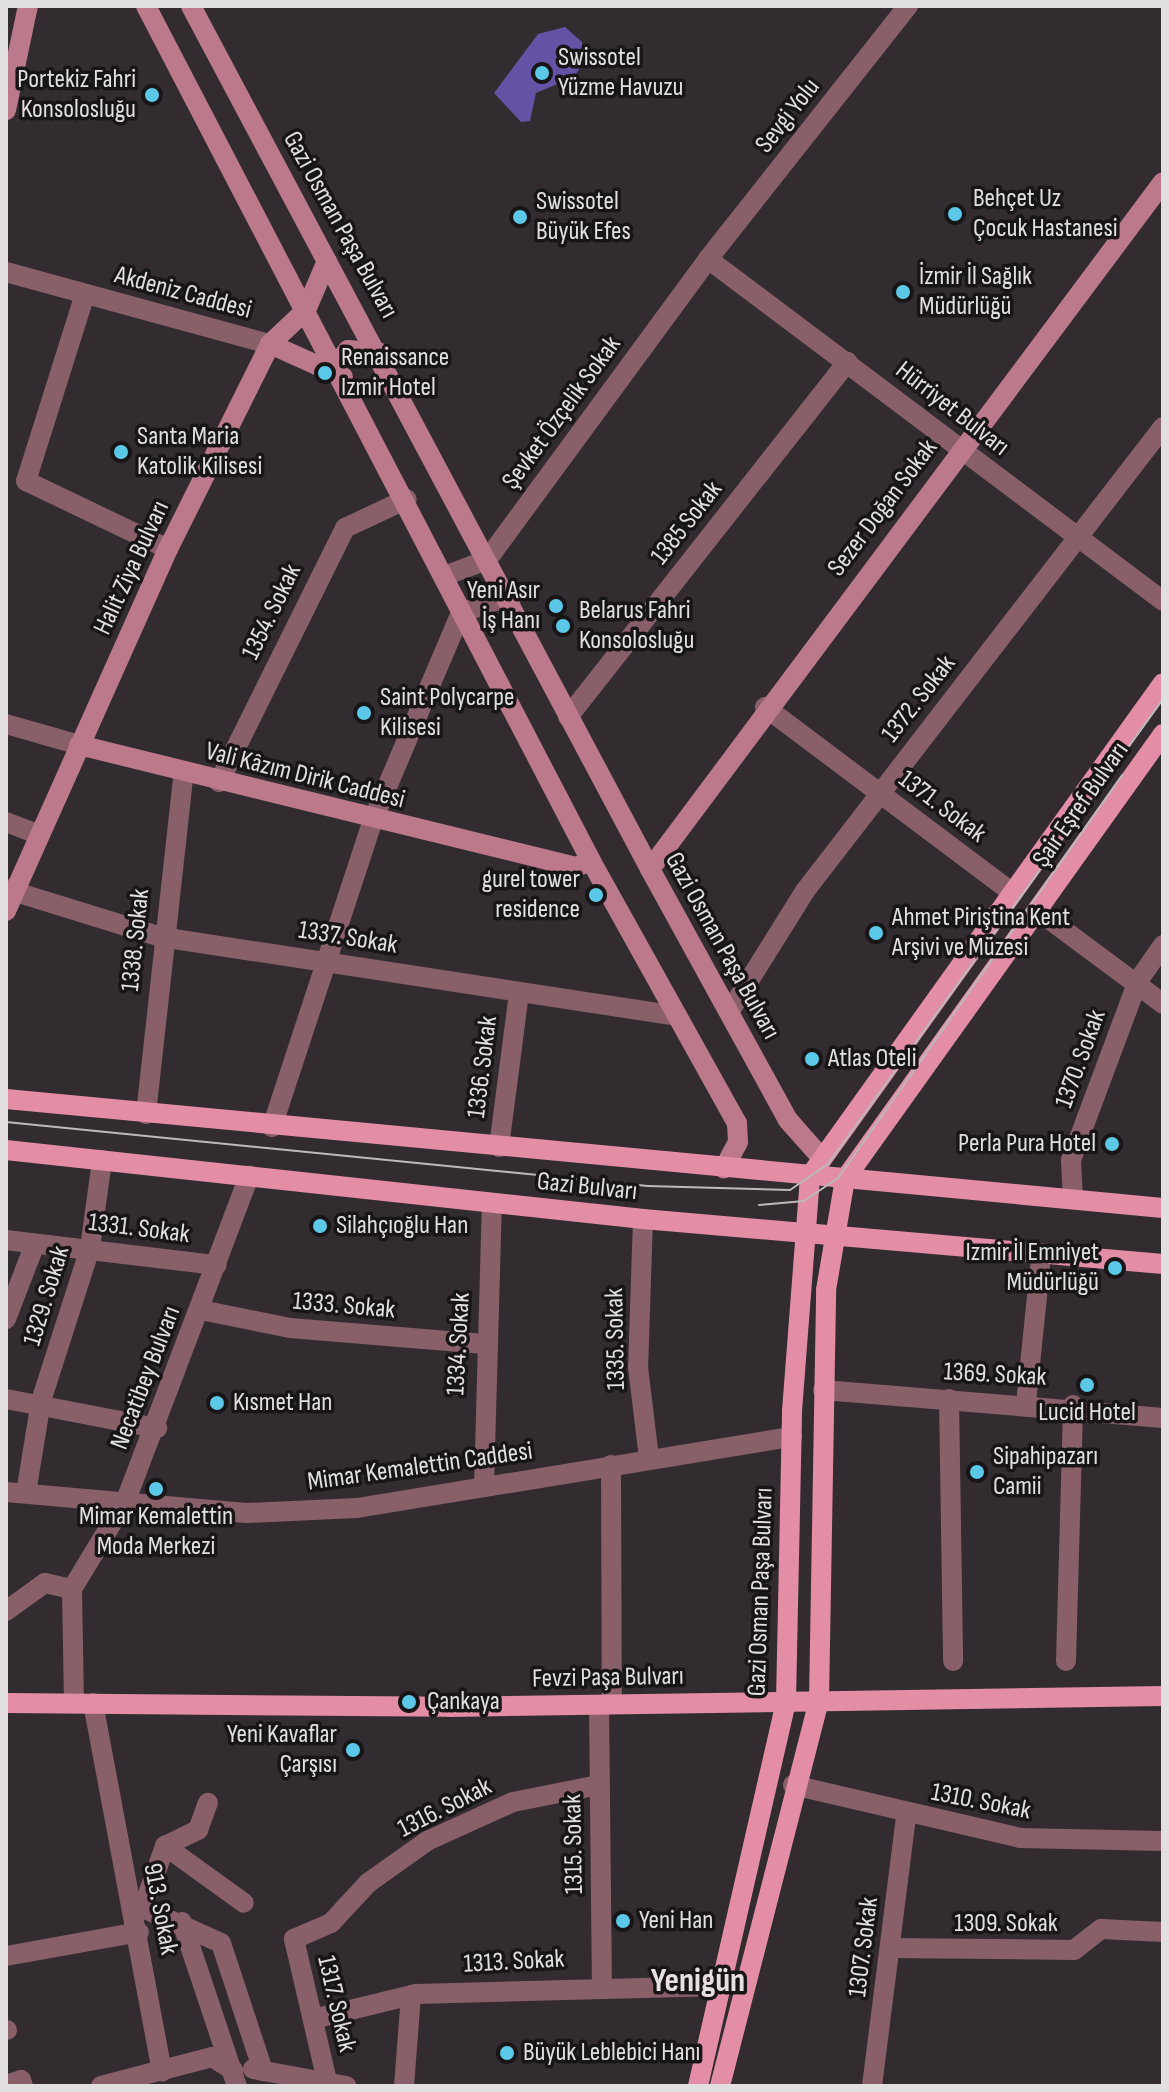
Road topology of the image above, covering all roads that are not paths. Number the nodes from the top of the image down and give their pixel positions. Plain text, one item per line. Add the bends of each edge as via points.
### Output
1 (28, 6) edge
2 (146, 6) edge
3 (191, 6) edge
4 (908, 6) edge
5 (6, 110) edge
6 (1160, 191) edge
7 (708, 259) junction
8 (327, 261) junction
9 (6, 272) edge
10 (85, 294) junction
11 (306, 310) junction
12 (270, 344) junction
13 (380, 353) junction
14 (847, 362) junction
15 (339, 371) junction
16 (1163, 427) edge
17 (961, 447) junction
18 (407, 499) junction
19 (1075, 539) junction
20 (168, 549) junction
21 (487, 560) junction
22 (444, 576) junction
23 (1163, 601) edge
24 (510, 604) junction
25 (461, 613) junction
26 (1163, 683) edge
27 (765, 707) junction
28 (568, 717) junction
29 (6, 724) edge
30 (1163, 734) edge
31 (79, 745) junction
32 (184, 772) junction
33 (219, 782) junction
34 (879, 793) junction
35 (373, 820) junction
36 (6, 822) edge
37 (40, 835) junction
38 (591, 861) junction
39 (650, 869) junction
40 (1010, 891) junction
41 (9, 897) edge
42 (1038, 911) junction
43 (161, 937) junction
44 (1163, 945) edge
45 (329, 960) junction
46 (1138, 981) junction
47 (519, 993) junction
48 (1163, 1004) edge
49 (730, 1011) junction
50 (677, 1016) junction
51 (6, 1099) edge
52 (146, 1114) junction
53 (272, 1127) junction
54 (499, 1147) junction
55 (6, 1150) edge
56 (819, 1155) junction
57 (102, 1160) junction
58 (724, 1168) junction
59 (249, 1176) junction
60 (810, 1176) junction
61 (845, 1179) junction
62 (1073, 1199) junction
63 (492, 1203) junction
64 (1163, 1208) edge
65 (643, 1219) junction
66 (801, 1229) junction
67 (831, 1232) junction
68 (6, 1240) edge
69 (35, 1244) junction
70 (90, 1248) junction
71 (1163, 1264) edge
72 (217, 1265) junction
73 (1040, 1267) dead end
74 (201, 1310) junction
75 (6, 1319) edge
76 (484, 1344) junction
77 (823, 1390) junction
78 (6, 1399) edge
79 (949, 1399) junction
80 (41, 1401) junction
81 (1026, 1403) junction
82 (1073, 1405) junction
83 (1163, 1418) edge
84 (157, 1428) junction
85 (792, 1437) junction
86 (649, 1458) junction
87 (611, 1465) junction
88 (484, 1486) junction
89 (16, 1493) edge
90 (126, 1500) junction
91 (72, 1589) junction
92 (6, 1611) edge
93 (953, 1661) dead end
94 (1066, 1661) dead end
95 (1163, 1696) edge
96 (786, 1701) junction
97 (819, 1701) junction
98 (6, 1703) edge
99 (84, 1703) junction
100 (606, 1704) junction
101 (599, 1785) junction
102 (793, 1785) junction
103 (208, 1803) dead end
104 (906, 1815) junction
105 (1163, 1841) edge
106 (165, 1846) junction
107 (244, 1903) dead end
108 (139, 1905) junction
109 (182, 1922) junction
110 (139, 1932) junction
111 (1163, 1932) edge
112 (294, 1939) joint
113 (890, 1948) junction
114 (6, 1956) edge
115 (602, 1983) junction
116 (720, 1986) junction
117 (411, 1995) junction
118 (313, 2019) junction
119 (162, 2072) junction
120 (271, 2077) edge
121 (235, 2078) edge
122 (336, 2083) edge
123 (101, 2086) edge
124 (404, 2086) edge
125 (698, 2086) edge
126 (720, 2086) edge
127 (872, 2086) edge

1 - 5 street
2 - 11 street
3 - 8 street, Gazi Osman Paşa Bulvarı
4 - 7 street, Sevgi Yolu
6 - 17 street, Sezer Doğan Sokak
7 - 14 street, Hürriyet Bulvarı
7 - 21 street, Şevket Özçelik Sokak
8 - 11 street, Halit Ziya Bulvarı
8 - 13 street, Gazi Osman Paşa Bulvarı
9 - 10 street, Akdeniz Caddesi
10 - 12 street, Akdeniz Caddesi
10 - 20 street via 26,481
11 - 12 street, Halit Ziya Bulvarı
11 - 15 street
12 - 15 street, Akdeniz Caddesi
12 - 20 street, Halit Ziya Bulvarı
13 - 15 street via 348,350
13 - 21 street, Gazi Osman Paşa Bulvarı
14 - 17 street, Hürriyet Bulvarı
14 - 28 street, 1385 Sokak
15 - 18 street
16 - 19 street, 1372. Sokak
17 - 19 street, Hürriyet Bulvarı
17 - 27 street, Sezer Doğan Sokak
18 - 22 street
18 - 33 street, 1354. Sokak via 345,528
19 - 23 street, Hürriyet Bulvarı
19 - 34 street, 1372. Sokak
20 - 31 street, Halit Ziya Bulvarı
21 - 22 street
21 - 24 street, Gazi Osman Paşa Bulvarı
22 - 25 street
24 - 25 street via 496,600
24 - 28 street, Gazi Osman Paşa Bulvarı
25 - 35 street
25 - 38 street
26 - 40 main road
27 - 34 street, 1371. Sokak
27 - 39 street, Sezer Doğan Sokak
28 - 39 street, Gazi Osman Paşa Bulvarı
29 - 31 street, Vali Kâzım Dirik Caddesi
30 - 42 main road, Şair Eşref Bulvarı
31 - 32 street, Vali Kâzım Dirik Caddesi
31 - 37 street, Halit Ziya Bulvarı
32 - 33 street, Vali Kâzım Dirik Caddesi
32 - 43 street, 1338. Sokak
33 - 35 street, Vali Kâzım Dirik Caddesi
34 - 40 street, 1371. Sokak
34 - 49 street, 1372. Sokak via 805,891
35 - 38 street, Vali Kâzım Dirik Caddesi via 576,867
35 - 45 street
36 - 37 street
37 - 41 street, Halit Ziya Bulvarı
38 - 50 street
39 - 49 street, Gazi Osman Paşa Bulvarı
40 - 56 main road
41 - 43 street, 1337. Sokak
42 - 46 street
42 - 61 main road, Şair Eşref Bulvarı
43 - 45 street, 1337. Sokak
43 - 52 street, 1338. Sokak
44 - 46 street, 1370. Sokak
45 - 47 street, 1337. Sokak
45 - 53 street
46 - 48 street
46 - 62 street, 1370. Sokak via 1071,1160
47 - 50 street, 1337. Sokak
47 - 54 street, 1336. Sokak
49 - 56 street, Gazi Osman Paşa Bulvarı via 788,1120
50 - 58 street via 737,1123 738,1142
51 - 52 main road, Gazi Bulvarı
52 - 53 main road, Gazi Bulvarı
53 - 54 main road, Gazi Bulvarı
54 - 58 main road, Gazi Bulvarı
55 - 57 main road, Gazi Bulvarı
56 - 60 main road, Gazi Osman Paşa Bulvarı
56 - 61 main road
57 - 59 main road, Gazi Bulvarı
57 - 70 street, 1329. Sokak
58 - 60 main road, Gazi Bulvarı
59 - 63 main road, Gazi Bulvarı
59 - 72 street, Necatibey Bulvarı
60 - 61 main road, Gazi Bulvarı
60 - 66 main road, Gazi Osman Paşa Bulvarı
61 - 62 main road, Gazi Bulvarı
61 - 67 main road
62 - 64 main road, Gazi Bulvarı
63 - 65 main road, Gazi Bulvarı
63 - 76 street, 1334. Sokak
65 - 66 main road, Gazi Bulvarı
65 - 86 street, 1335. Sokak via 638,1367
66 - 67 main road, Gazi Bulvarı
66 - 85 main road, Gazi Osman Paşa Bulvarı
67 - 71 main road, Gazi Bulvarı
67 - 77 main road
68 - 69 street, 1331. Sokak
69 - 70 street, 1331. Sokak
69 - 75 street
70 - 72 street, 1331. Sokak
70 - 80 street, 1329. Sokak
72 - 74 street, Necatibey Bulvarı
73 - 81 street
74 - 76 street, 1333. Sokak via 290,1328
74 - 84 street, Necatibey Bulvarı
76 - 88 street, 1334. Sokak
77 - 79 street, 1369. Sokak
77 - 97 main road
78 - 80 street
79 - 81 street, 1369. Sokak
79 - 93 street
80 - 84 street
80 - 89 street, 1329. Sokak
81 - 82 street, 1369. Sokak
82 - 83 street, 1369. Sokak
82 - 94 street
84 - 90 street, Necatibey Bulvarı
85 - 86 street, Mimar Kemalettin Caddesi
85 - 96 main road, Gazi Osman Paşa Bulvarı
86 - 87 street, Mimar Kemalettin Caddesi
87 - 88 street, Mimar Kemalettin Caddesi
87 - 100 street, 1315. Sokak
88 - 90 street, Mimar Kemalettin Caddesi via 357,1508 262,1512
89 - 90 street, Mimar Kemalettin Caddesi
90 - 91 street, Necatibey Bulvarı
91 - 92 street via 45,1583
91 - 99 street
95 - 97 main road, Fevzi Paşa Bulvarı
96 - 97 main road, Fevzi Paşa Bulvarı
96 - 100 main road, Fevzi Paşa Bulvarı
96 - 116 main road, Gazi Osman Paşa Bulvarı
97 - 102 main road
98 - 99 main road, Fevzi Paşa Bulvarı
99 - 100 main road, Fevzi Paşa Bulvarı
99 - 108 street, 913. Sokak
100 - 101 street, 1315. Sokak
101 - 112 street, 1316. Sokak via 513,1802 427,1841 368,1883 331,1923
101 - 115 street, 1315. Sokak
102 - 104 street, 1310. Sokak
102 - 126 main road
103 - 106 street via 198,1830
104 - 105 street, 1310. Sokak via 1020,1838
104 - 113 street, 1307. Sokak
106 - 107 street
106 - 108 street
108 - 109 street
108 - 110 street, 913. Sokak
109 - 120 street via 221,1943
109 - 121 street
110 - 114 street
110 - 119 street, 913. Sokak
111 - 113 street, 1309. Sokak via 1101,1929 1074,1950
112 - 118 street, 1317. Sokak
113 - 127 street, 1307. Sokak
115 - 116 street, 1313. Sokak
115 - 117 street, 1313. Sokak
116 - 125 main road, Gazi Osman Paşa Bulvarı
117 - 118 street, 1313. Sokak
117 - 124 street
118 - 122 street, 1317. Sokak
119 - 121 street via 212,2057
119 - 123 street
120 - 121 street
120 - 122 street

